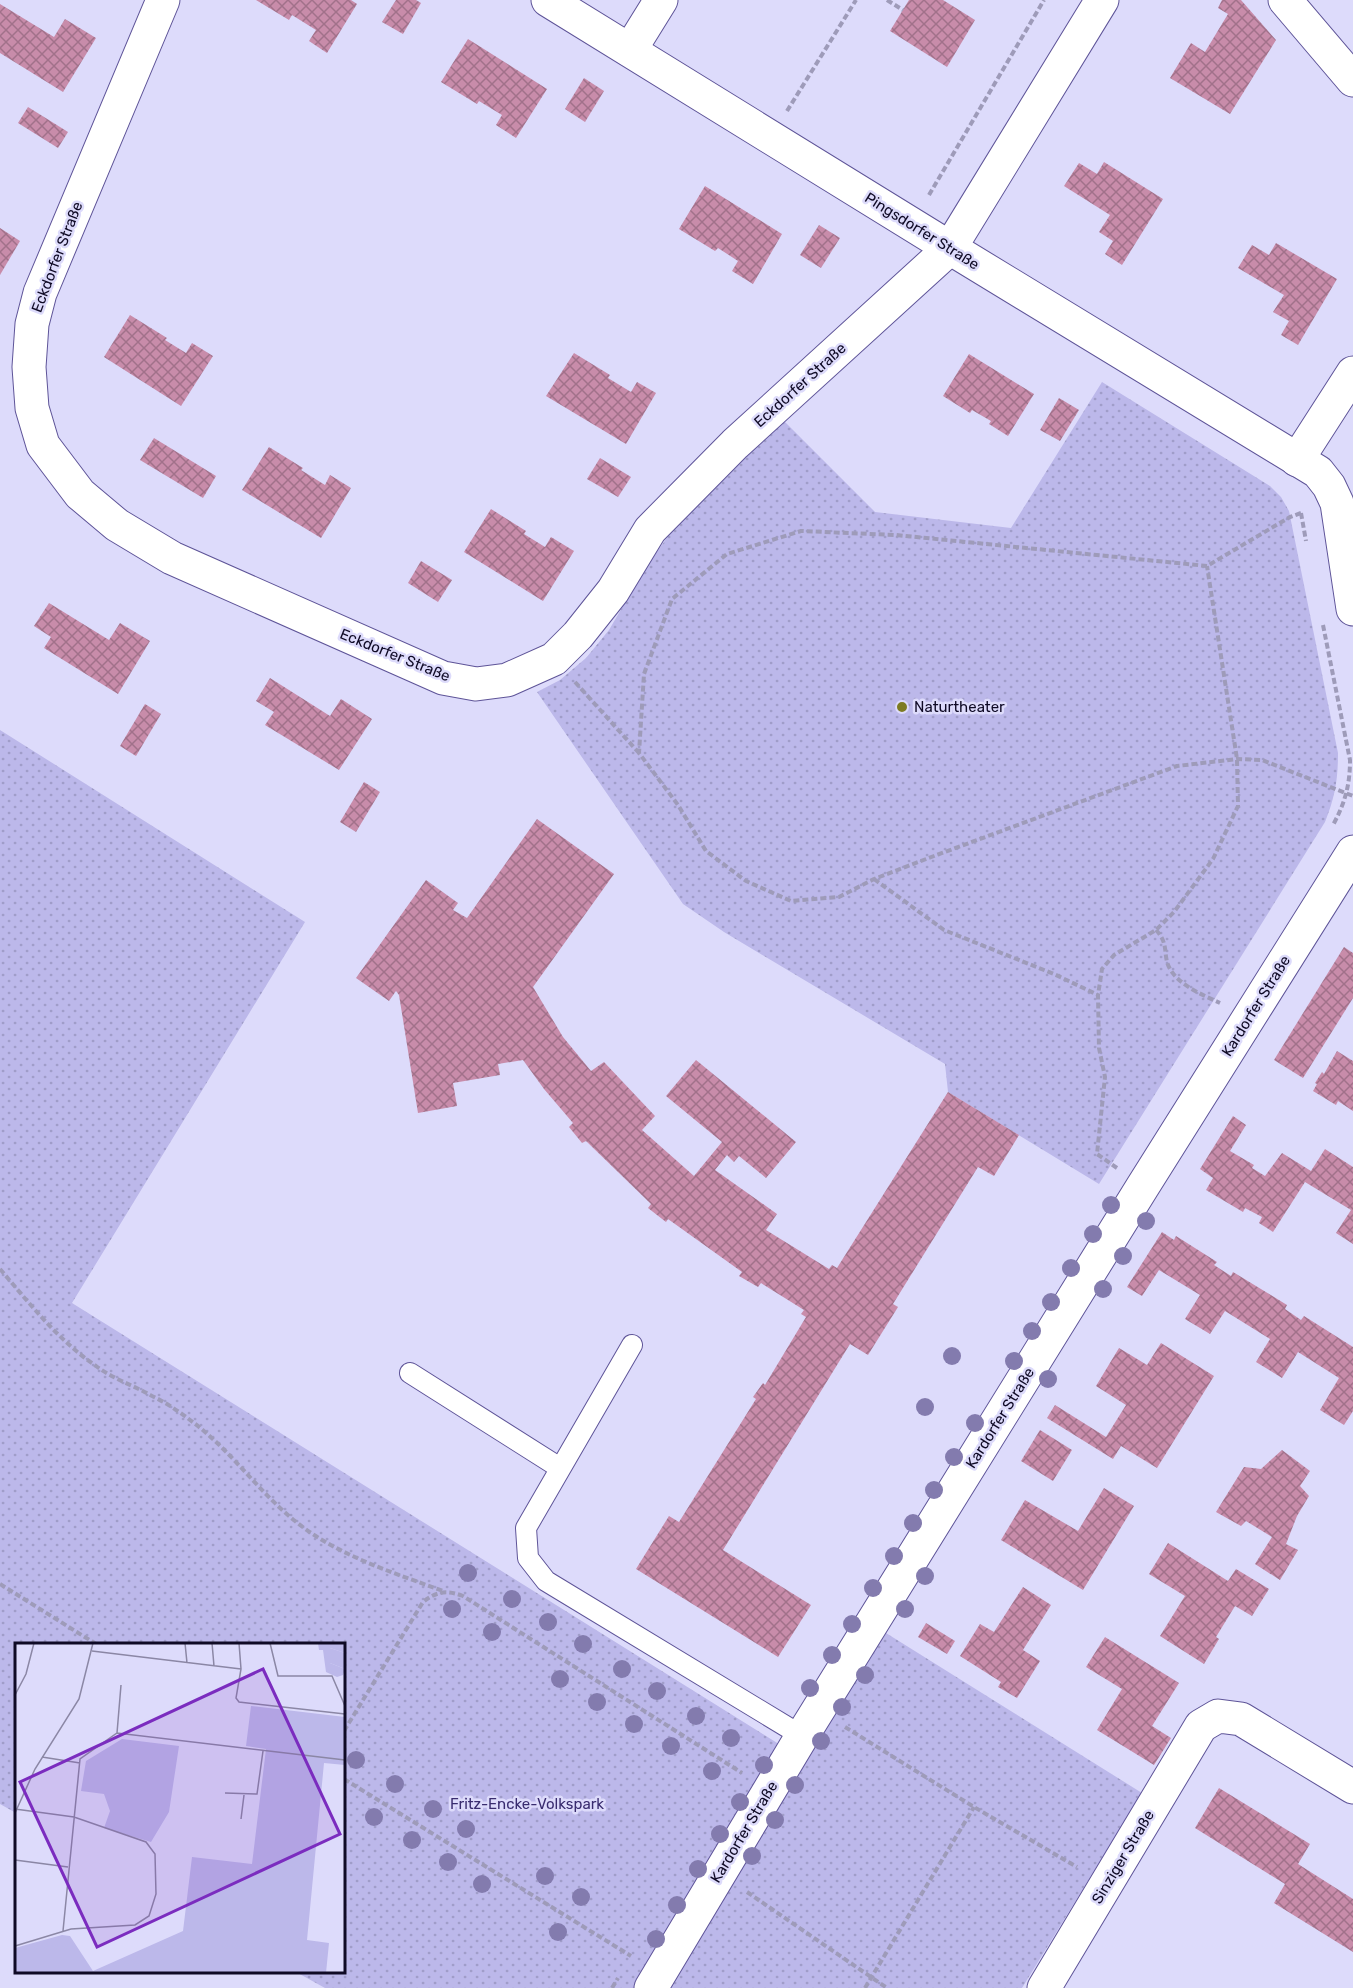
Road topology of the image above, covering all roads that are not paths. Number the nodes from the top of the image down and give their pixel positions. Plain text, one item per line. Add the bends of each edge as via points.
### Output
1 (163, 0) edge
2 (548, 0) edge
3 (661, 0) edge
4 (1102, 0) edge
5 (1285, 0) edge
6 (630, 50) junction
7 (1353, 80) edge
8 (950, 248) junction
9 (1353, 373) edge
10 (1297, 460) junction
11 (1353, 609) edge
12 (1340, 843) edge
13 (632, 1345) dead end
14 (410, 1373) dead end
15 (560, 1468) junction
16 (810, 1723) junction
17 (1353, 1787) edge
18 (651, 1988) edge
19 (1044, 1988) edge

1 - 8 street, Eckdorfer Straße via 40,293 32,324 29,367 32,408 43,445 81,494 117,525 172,558 443,678 476,684 507,680 554,659 613,591 650,530 735,444
2 - 6 street, Pingsdorfer Straße
3 - 6 street
4 - 8 street, Eckdorfer Straße
5 - 7 street
6 - 8 street, Pingsdorfer Straße
8 - 10 street, Pingsdorfer Straße
9 - 10 street
10 - 11 street via 1318,471 1336,503
12 - 16 street, Kardorfer Straße via 1152,1174
13 - 15 lane
14 - 15 lane
15 - 16 lane via 526,1528 528,1558 546,1581
16 - 18 street, Kardorfer Straße
17 - 19 street, Sinziger Straße via 1241,1719 1218,1716 1201,1726

